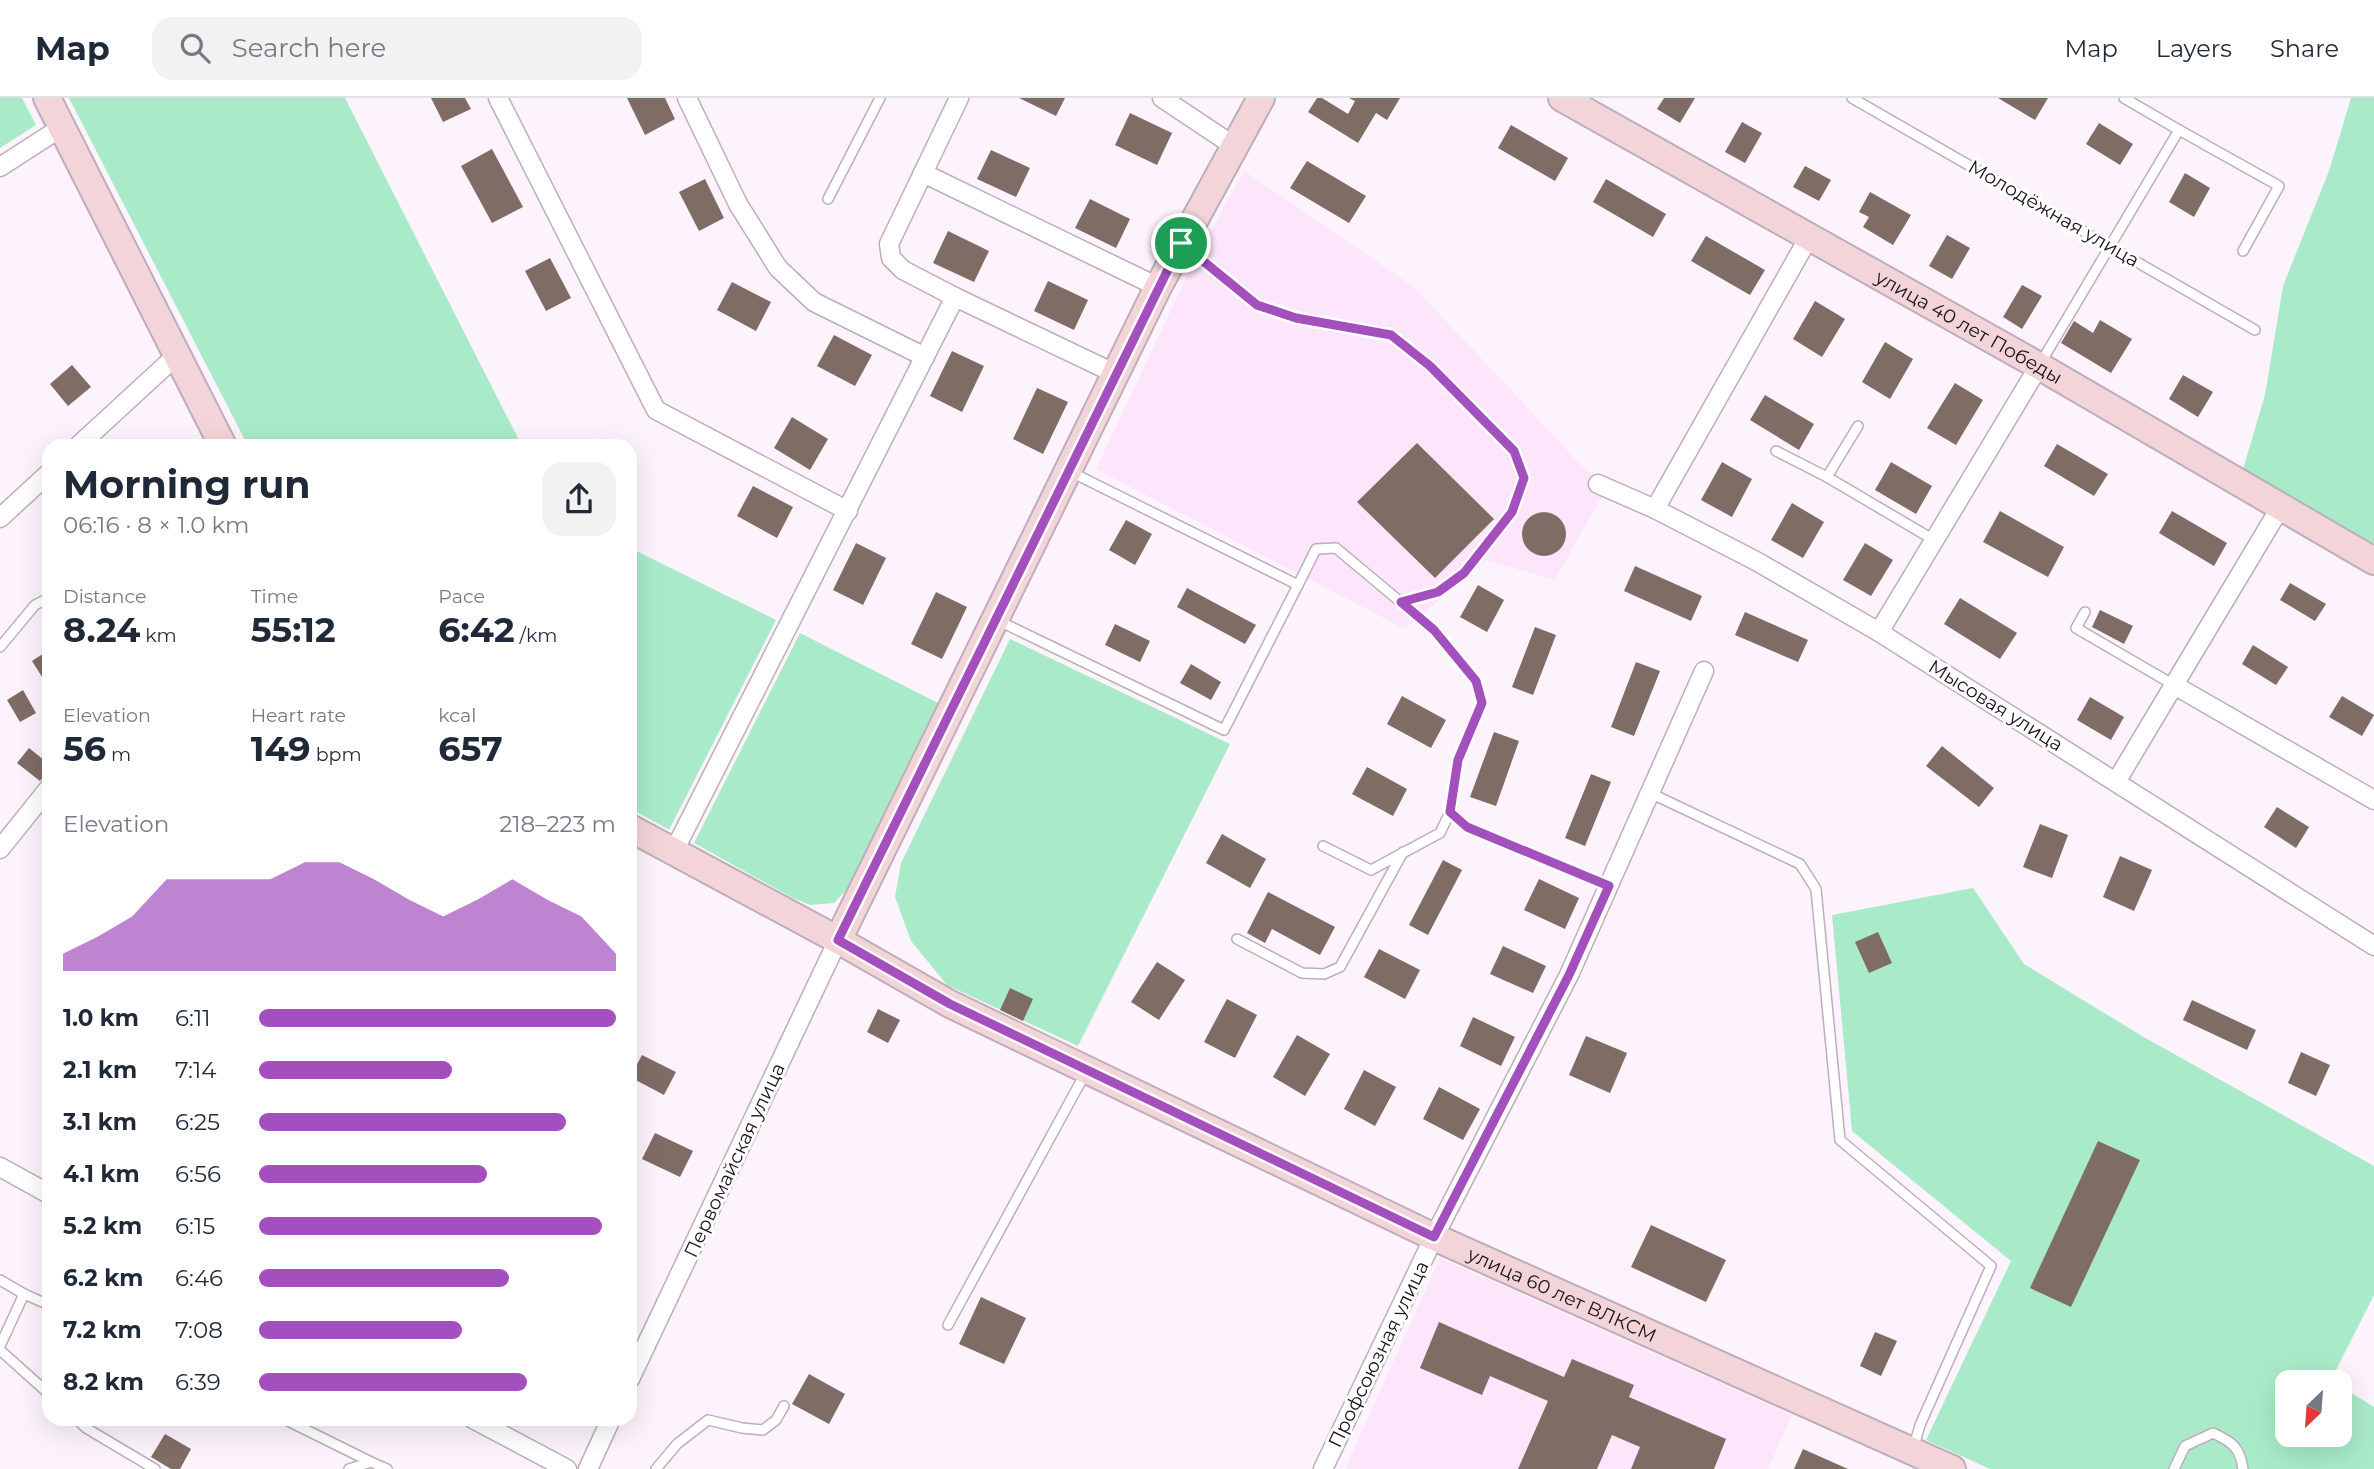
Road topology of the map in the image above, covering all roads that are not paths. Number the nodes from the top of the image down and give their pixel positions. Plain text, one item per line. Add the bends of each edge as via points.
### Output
1 (47, 98) edge
2 (498, 98) edge
3 (687, 98) edge
4 (880, 98) edge
5 (958, 98) edge
6 (1162, 98) edge
7 (1261, 98) edge
8 (1562, 98) edge
9 (1852, 98) edge
10 (2124, 98) edge
11 (62, 127) junction
12 (2179, 130) junction
13 (1234, 146) junction
14 (0, 167) edge
15 (923, 173) junction
16 (828, 199) dead end
17 (1809, 237) junction
18 (1181, 243) junction
19 (2111, 245) junction
20 (2243, 251) dead end
21 (1158, 287) junction
22 (955, 298) junction
23 (2255, 330) dead end
24 (177, 355) junction
25 (925, 357) junction
26 (2039, 366) junction
27 (1116, 374) junction
28 (1858, 426) dead end
29 (86, 439) edge
30 (219, 439) edge
31 (1776, 451) dead end
32 (1068, 471) junction
33 (1827, 477) junction
34 (42, 479) edge
35 (1598, 484) dead end
36 (2280, 508) junction
37 (1655, 509) junction
38 (848, 511) junction
39 (0, 518) edge
40 (1934, 540) junction
41 (2374, 561) edge
42 (1298, 585) junction
43 (42, 602) edge
44 (1401, 602) junction
45 (2085, 612) dead end
46 (997, 621) junction
47 (1879, 632) junction
48 (0, 647) edge
49 (1704, 671) dead end
50 (2174, 685) junction
51 (2116, 782) junction
52 (1650, 793) junction
53 (42, 797) edge
54 (2374, 800) edge
55 (1450, 812) junction
56 (637, 832) edge
57 (1323, 846) dead end
58 (0, 849) edge
59 (674, 851) junction
60 (1404, 852) junction
61 (1609, 886) junction
62 (1237, 939) dead end
63 (838, 940) junction
64 (2374, 946) edge
65 (1087, 1070) junction
66 (0, 1167) edge
67 (42, 1190) edge
68 (1434, 1237) junction
69 (0, 1280) edge
70 (24, 1294) junction
71 (42, 1303) edge
72 (947, 1325) dead end
73 (0, 1348) edge
74 (637, 1364) edge
75 (42, 1387) edge
76 (784, 1406) dead end
77 (84, 1426) edge
78 (298, 1426) edge
79 (486, 1426) edge
80 (608, 1426) edge
81 (1909, 1459) junction
82 (372, 1462) junction
83 (155, 1469) edge
84 (349, 1469) edge
85 (387, 1469) edge
86 (567, 1469) edge
87 (587, 1469) edge
88 (656, 1469) edge
89 (1323, 1469) edge
90 (1952, 1469) edge
91 (2174, 1469) edge
92 (2243, 1469) edge

1 - 11 street
2 - 38 street via 656,410
3 - 25 street via 738,204 778,268 814,302
4 - 16 lane
5 - 15 street
6 - 13 street
7 - 13 street
8 - 17 street, улица 40 лет Победы
9 - 19 lane, Молодёжная улица
10 - 12 lane
11 - 14 street
11 - 24 street
12 - 19 lane
12 - 20 lane via 2278,186
13 - 18 street
15 - 21 street
15 - 22 street via 889,244 891,258 903,270
17 - 26 street, улица 40 лет Победы
17 - 37 street
18 - 21 street
18 - 44 lane via 1257,305 1296,318 1391,335 1430,366 1514,451 1524,478 1512,512 1464,573 1438,592
19 - 23 lane, Молодёжная улица
19 - 26 lane
21 - 27 street
22 - 25 street
22 - 27 street
24 - 29 street
24 - 30 street
25 - 38 street
26 - 36 street, улица 40 лет Победы
26 - 40 street
27 - 32 street
28 - 33 lane
31 - 33 lane
32 - 42 lane
32 - 46 street
33 - 40 lane
34 - 39 street
35 - 37 street, Мысовая улица
36 - 41 street, улица 40 лет Победы
36 - 50 street
37 - 47 street, Мысовая улица
38 - 59 street
40 - 47 street
42 - 44 lane via 1316,549 1336,548
42 - 46 lane via 1224,730
43 - 48 lane
44 - 55 lane via 1434,630 1476,681 1482,703 1458,760
45 - 50 lane via 2076,628
46 - 63 street
47 - 51 street, Мысовая улица
49 - 52 street, Профсоюзная улица
50 - 51 street
50 - 54 street
51 - 64 street, Мысовая улица
52 - 61 street, Профсоюзная улица
52 - 81 lane via 1800,864 1816,889 1840,1140 1991,1266
53 - 58 street
55 - 60 lane via 1440,833
55 - 61 lane via 1467,827
56 - 59 street, улица 60 лет ВЛКСМ
57 - 60 lane via 1371,870
59 - 63 street, улица 60 лет ВЛКСМ
60 - 62 lane via 1340,967 1324,974 1302,972
61 - 68 street, Профсоюзная улица via 1569,975
63 - 65 street, улица 60 лет ВЛКСМ via 950,1004
63 - 74 street, Первомайская улица
65 - 68 street, улица 60 лет ВЛКСМ
65 - 72 lane
66 - 67 street
68 - 81 street, улица 60 лет ВЛКСМ
68 - 89 street, Профсоюзная улица
69 - 70 lane
70 - 71 lane
70 - 73 lane
73 - 75 lane
76 - 88 lane via 763,1430 708,1420 677,1444
77 - 83 lane
78 - 82 lane
79 - 86 street
80 - 87 street
81 - 90 street, улица 60 лет ВЛКСМ
82 - 84 lane
82 - 85 lane
91 - 92 lane via 2185,1446 2213,1433 2232,1442

